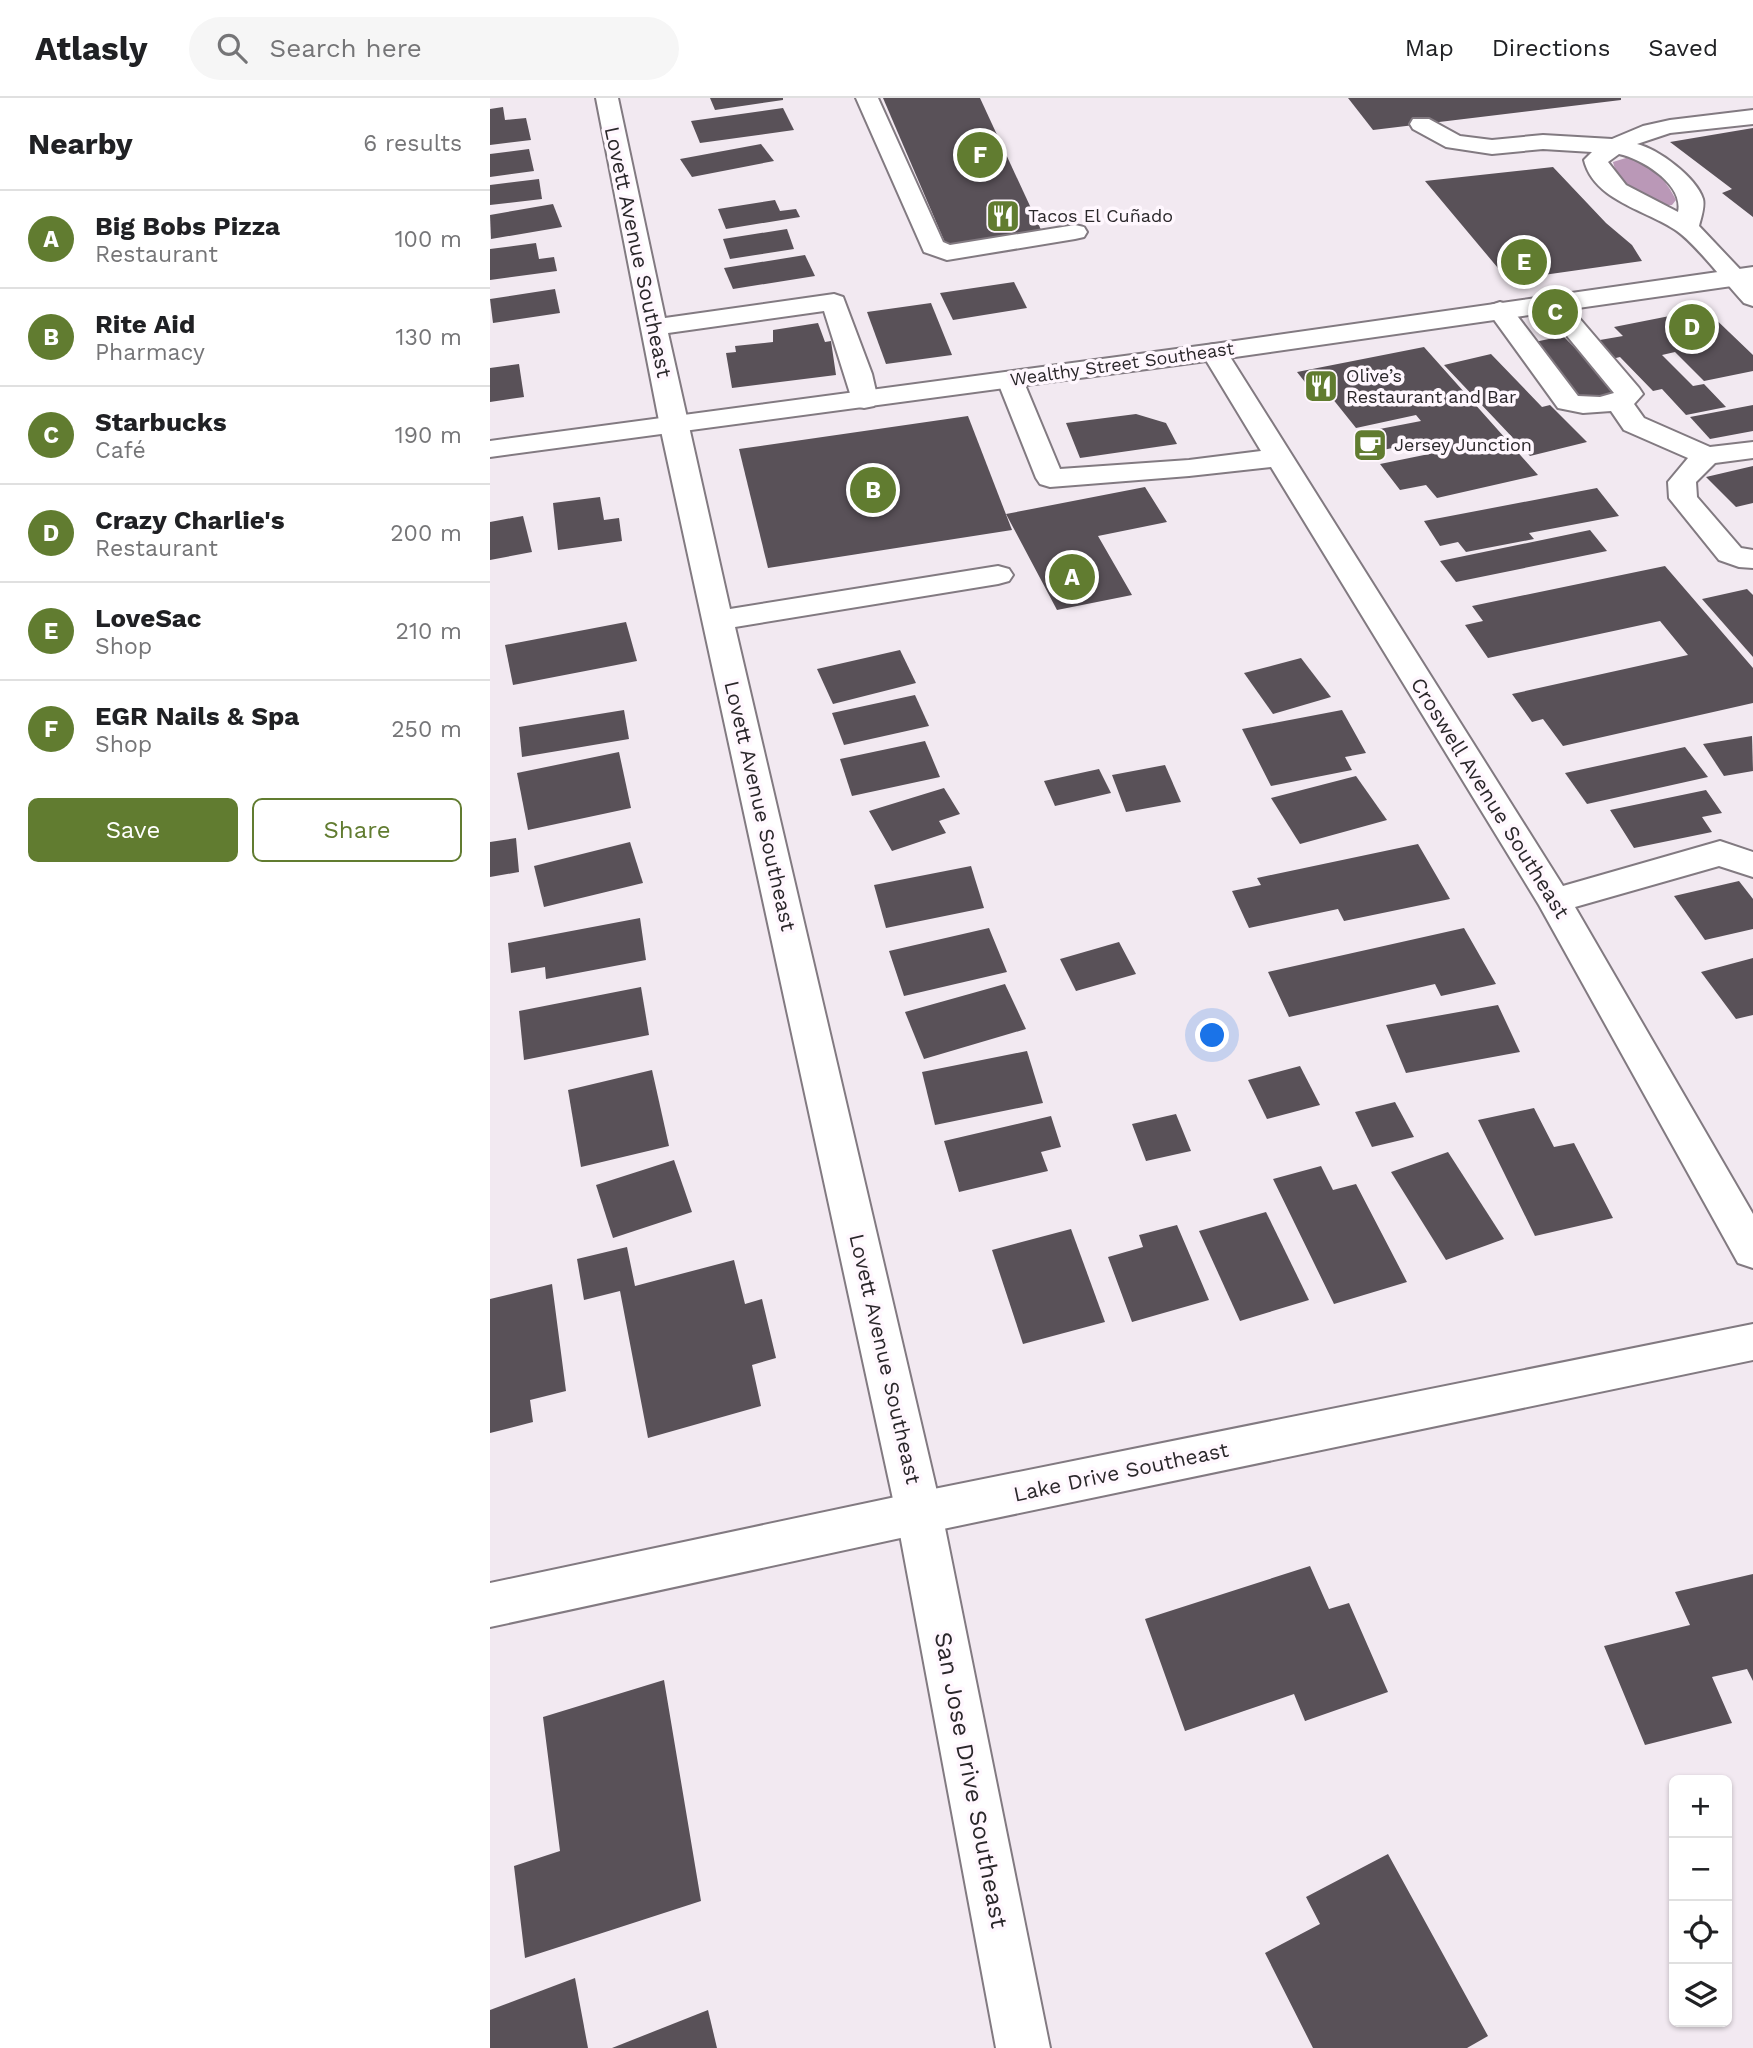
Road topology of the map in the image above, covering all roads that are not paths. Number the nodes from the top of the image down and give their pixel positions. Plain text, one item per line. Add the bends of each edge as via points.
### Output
1 (607, 98) edge
2 (867, 98) edge
3 (1753, 117) edge
4 (1421, 124) dead end
5 (1612, 146) junction
6 (1687, 227) junction
7 (1074, 232) dead end
8 (1743, 276) edge
9 (1753, 298) edge
10 (1553, 303) junction
11 (1500, 310) junction
12 (654, 327) junction
13 (1214, 352) junction
14 (1010, 380) junction
15 (864, 400) junction
16 (1618, 401) junction
17 (674, 426) junction
18 (490, 449) edge
19 (1753, 450) edge
20 (1707, 456) junction
21 (1280, 457) junction
22 (1753, 559) edge
23 (998, 575) dead end
24 (718, 620) junction
25 (1753, 865) edge
26 (1554, 901) junction
27 (1753, 1251) edge
28 (1753, 1342) edge
29 (919, 1513) junction
30 (490, 1605) edge
31 (1023, 2048) edge

1 - 12 street, Lovett Avenue Southeast
2 - 7 street via 933,247 947,253
3 - 5 street via 1649,130
4 - 5 street via 1454,142 1492,147 1543,142
5 - 6 street via 1640,152 1687,190 1692,202
5 - 6 street via 1596,160 1608,181 1633,201
6 - 8 street
8 - 9 street
8 - 10 street, Wealthy Street Southeast
10 - 11 street, Wealthy Street Southeast
10 - 16 street via 1629,394
11 - 13 street, Wealthy Street Southeast
11 - 16 street via 1568,402 1581,407
12 - 15 street via 834,302
12 - 17 street, Lovett Avenue Southeast
13 - 14 street, Wealthy Street Southeast
13 - 21 street, Croswell Avenue Southeast
14 - 15 street, Wealthy Street Southeast
14 - 21 street via 1050,478
15 - 17 street, Wealthy Street Southeast
16 - 20 street via 1634,424
17 - 18 street, Wealthy Street Southeast
17 - 24 street, Lovett Avenue Southeast
19 - 20 street
20 - 22 street via 1682,482 1683,498 1730,554
21 - 26 street, Croswell Avenue Southeast
23 - 24 street
24 - 29 street, Lovett Avenue Southeast
25 - 26 street via 1720,853
26 - 27 street, Croswell Avenue Southeast
28 - 29 street, Lake Drive Southeast
29 - 30 street, Lake Drive Southeast
29 - 31 street, San Jose Drive Southeast

